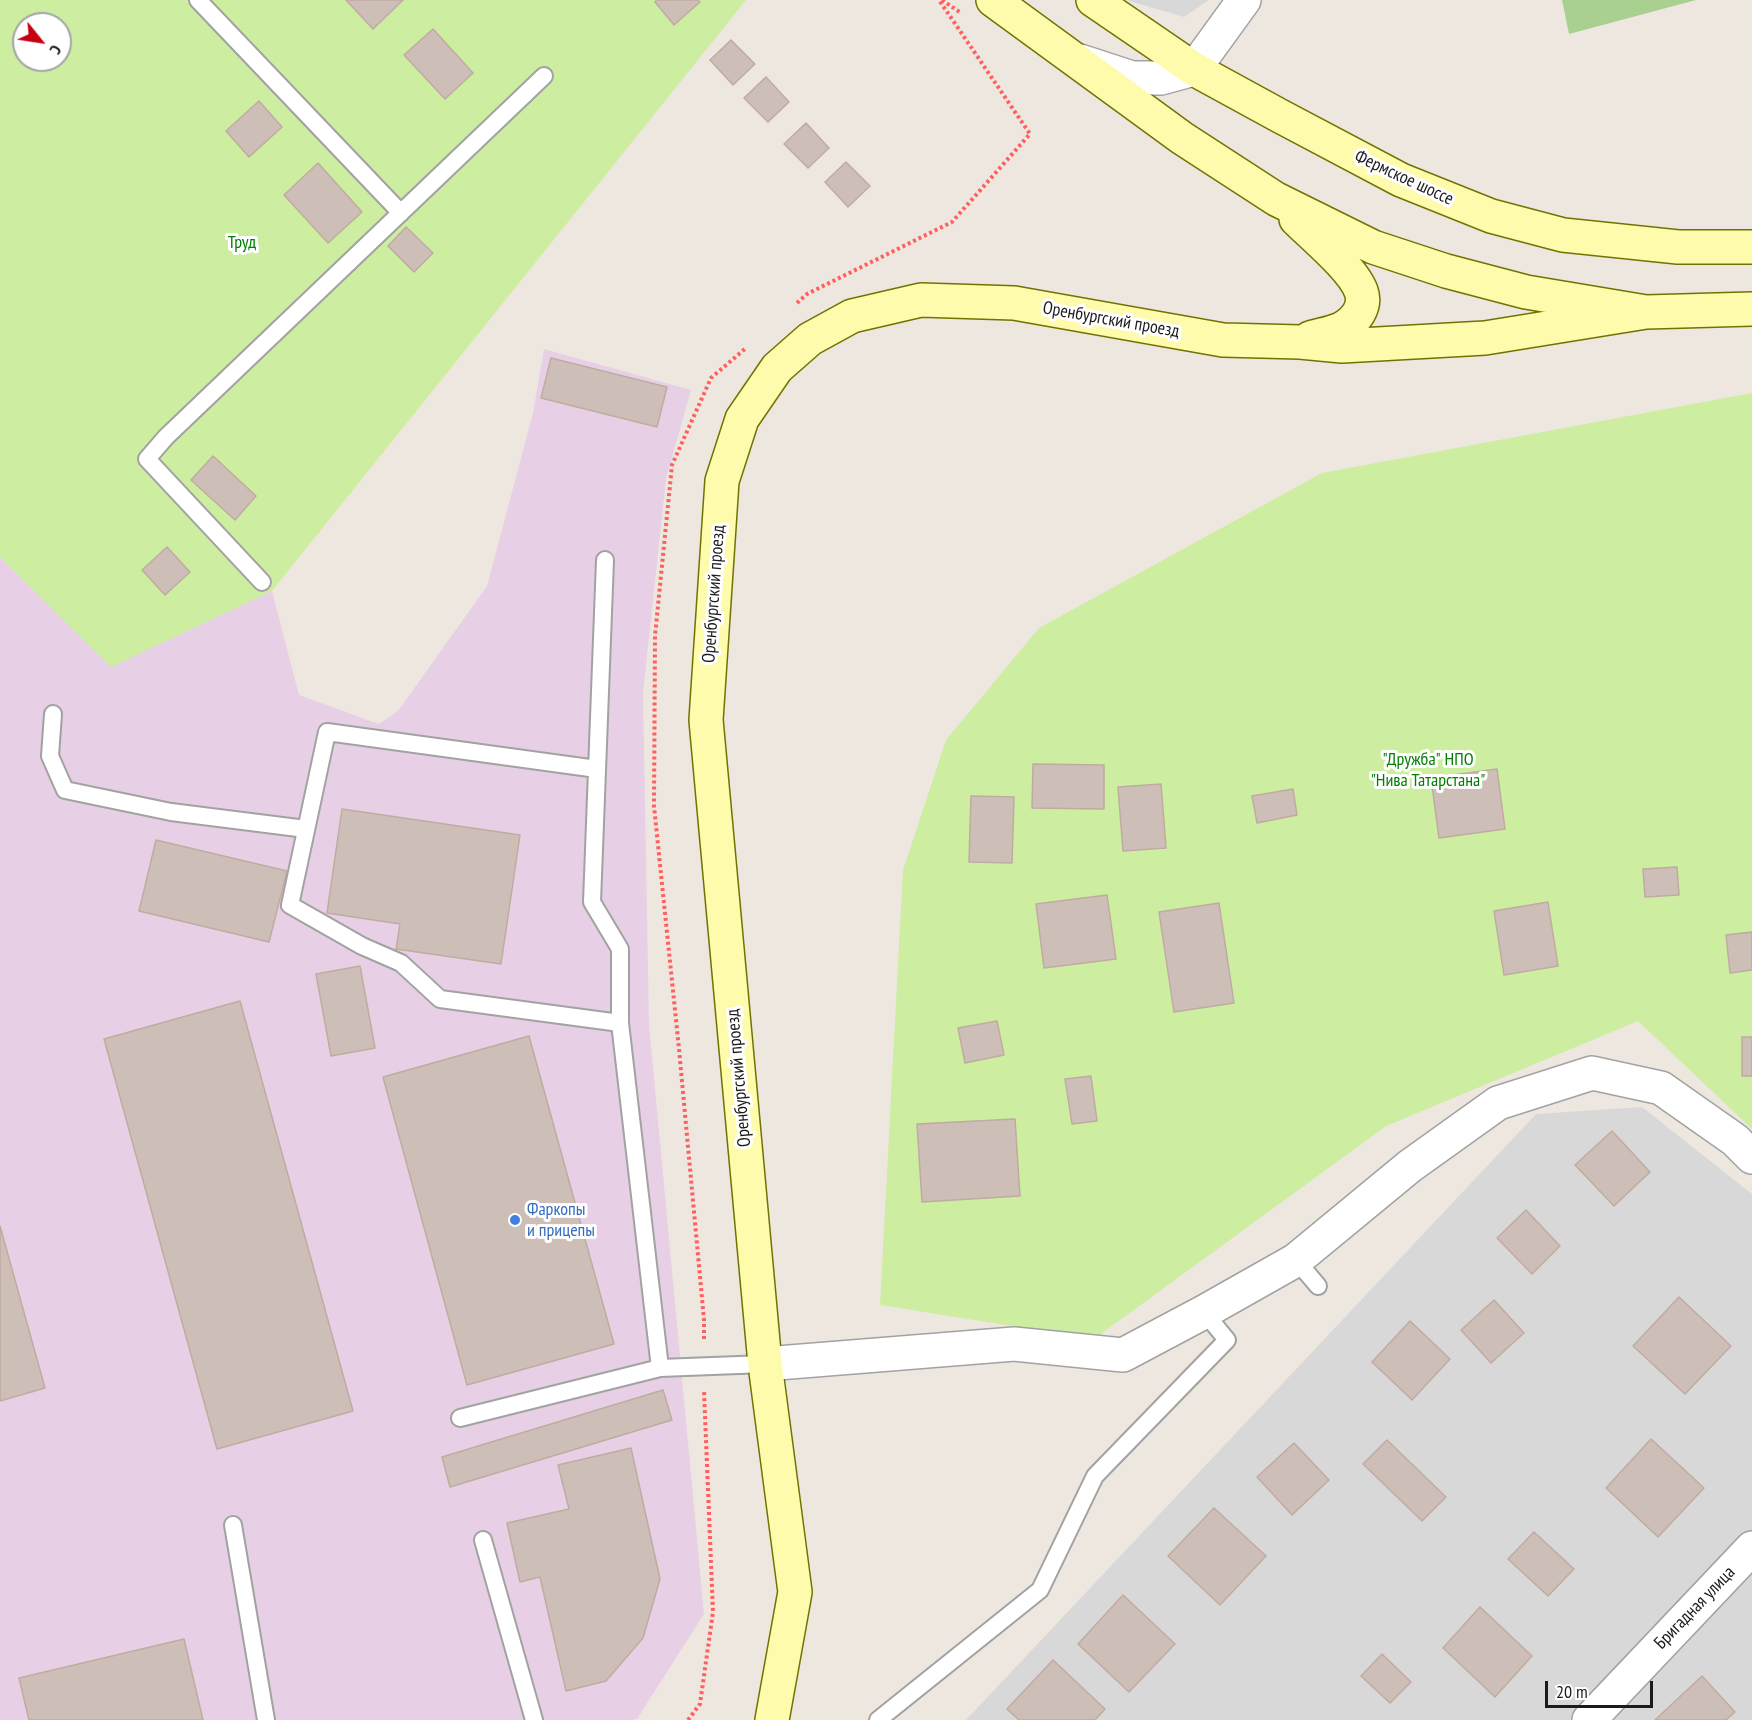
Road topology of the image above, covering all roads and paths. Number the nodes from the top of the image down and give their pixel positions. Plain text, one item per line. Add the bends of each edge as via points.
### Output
1 (198, 0) edge
2 (993, 0) edge
3 (1093, 0) edge
4 (1244, 0) edge
5 (1076, 60) junction
6 (1194, 69) junction
7 (544, 76) dead end
8 (1276, 199) junction
9 (401, 213) junction
10 (1752, 247) edge
11 (1752, 309) edge
12 (1646, 312) junction
13 (1300, 342) junction
14 (604, 560) dead end
15 (262, 582) dead end
16 (53, 714) dead end
17 (597, 769) junction
18 (306, 829) junction
19 (620, 1023) junction
20 (1752, 1157) edge
21 (1296, 1260) junction
22 (1318, 1286) dead end
23 (1204, 1312) junction
24 (765, 1364) junction
25 (660, 1368) junction
26 (460, 1418) dead end
27 (233, 1525) dead end
28 (483, 1540) dead end
29 (1752, 1548) edge
30 (266, 1720) edge
31 (534, 1720) edge
32 (772, 1720) edge
33 (878, 1720) edge
34 (1588, 1720) edge

1 - 9 lane
2 - 5 main road
3 - 6 main road, Фермское шоссе
4 - 6 street
5 - 6 street via 1132,78 1161,78
5 - 8 main road via 1182,138
6 - 10 main road, Фермское шоссе via 1401,180 1491,216 1563,235 1678,247
7 - 9 lane
8 - 12 main road via 1373,247 1446,271 1526,292
8 - 13 main road via 1347,270 1361,292 1362,306 1355,318 1342,328
9 - 15 lane via 147,459
11 - 12 main road
12 - 13 main road, Оренбургский проезд via 1485,338 1342,345
13 - 24 main road, Оренбургский проезд via 1223,340 1014,303 921,300 852,316 810,339 777,368 742,419 722,481 706,720
14 - 17 lane
16 - 18 lane via 50,756 65,790 171,812
17 - 18 lane via 327,732
17 - 19 lane via 592,902 620,949
18 - 19 lane via 290,905 401,963 440,999
19 - 25 lane
20 - 21 street via 1735,1140 1661,1088 1592,1073 1498,1103 1410,1166
21 - 22 lane
21 - 23 street
23 - 24 street via 1123,1355 1014,1344
23 - 33 lane via 1227,1340 1095,1476 1040,1590
24 - 25 lane
24 - 32 main road, Оренбургский проезд via 795,1592
25 - 26 lane
27 - 30 lane
28 - 31 lane
29 - 34 street, Бригадная улица

